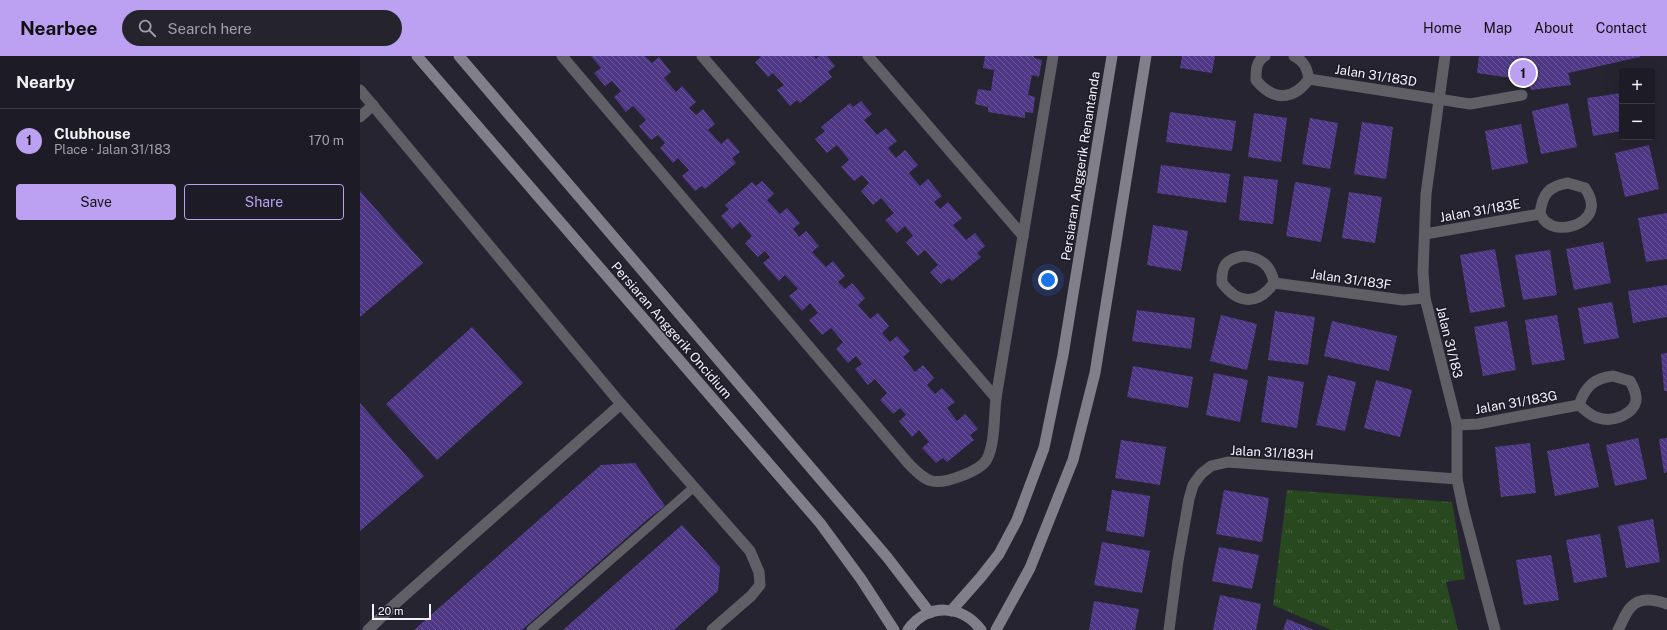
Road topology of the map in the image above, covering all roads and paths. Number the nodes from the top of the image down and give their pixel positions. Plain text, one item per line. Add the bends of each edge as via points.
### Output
1 (417, 56) edge
2 (459, 56) edge
3 (562, 56) edge
4 (702, 56) edge
5 (868, 56) edge
6 (1054, 56) edge
7 (1112, 56) edge
8 (1146, 56) edge
9 (1265, 56) edge
10 (1294, 56) edge
11 (1444, 56) edge
12 (1309, 79) junction
13 (360, 90) edge
14 (1522, 95) dead end
15 (1439, 99) junction
16 (374, 105) junction
17 (360, 117) edge
18 (1540, 214) junction
19 (1425, 234) junction
20 (1023, 236) junction
21 (1274, 282) junction
22 (1425, 298) junction
23 (996, 398) junction
24 (621, 404) junction
25 (1579, 405) junction
26 (1457, 425) junction
27 (1457, 480) junction
28 (694, 487) junction
29 (1667, 604) edge
30 (951, 611) junction
31 (930, 613) junction
32 (368, 630) edge
33 (531, 630) edge
34 (712, 630) edge
35 (894, 630) edge
36 (908, 630) edge
37 (980, 630) edge
38 (996, 630) edge
39 (1169, 630) edge
40 (1495, 630) edge
41 (1618, 630) edge

1 - 35 main road, Persiaran Anggerik Oncidium via 820,523
2 - 31 main road, Persiaran Anggerik Oncidium via 887,557
3 - 23 street via 920,474 932,481 948,480 977,469 987,460 992,443
4 - 23 street
5 - 20 street
6 - 20 street
7 - 30 main road, Persiaran Anggerik Renantanda via 1063,355 1044,448 1017,520 999,554
8 - 38 main road via 1094,373 1073,460 1030,568
9 - 12 street via 1256,68 1256,80 1268,92 1279,96 1290,95 1302,88
10 - 12 street via 1299,58 1307,69
11 - 15 street, Jalan 31/183
12 - 15 street, Jalan 31/183D
13 - 16 street
14 - 15 street, Jalan 31/183D via 1470,104
15 - 19 street, Jalan 31/183 via 1426,194
16 - 17 street
16 - 24 street
18 - 18 street, Jalan 31/183E via 1541,203 1548,191 1558,185 1578,185 1585,188 1591,198 1591,209 1586,217 1570,227 1559,227 1546,222
18 - 19 street, Jalan 31/183E
19 - 22 street, Jalan 31/183
20 - 23 street
21 - 21 street via 1267,292 1255,299 1244,300 1227,290 1222,283 1221,272 1226,262 1234,258 1254,257 1264,262 1273,273
21 - 22 street, Jalan 31/183F via 1403,300
22 - 26 street, Jalan 31/183
24 - 28 street
24 - 32 street
25 - 25 street via 1583,394 1592,383 1602,377 1613,376 1630,380 1635,390 1636,402 1631,409 1614,419 1590,415
25 - 26 street, Jalan 31/183G via 1478,424
26 - 27 street, Jalan 31/183
27 - 39 street, Jalan 31/183H via 1228,462 1211,466 1193,485 1189,499
27 - 40 street, Jalan 31/183
28 - 33 lane
28 - 34 street via 750,551 760,585
29 - 41 street via 1652,600 1640,601 1631,607
30 - 31 main road
30 - 37 main road via 968,617
31 - 36 main road via 920,617

